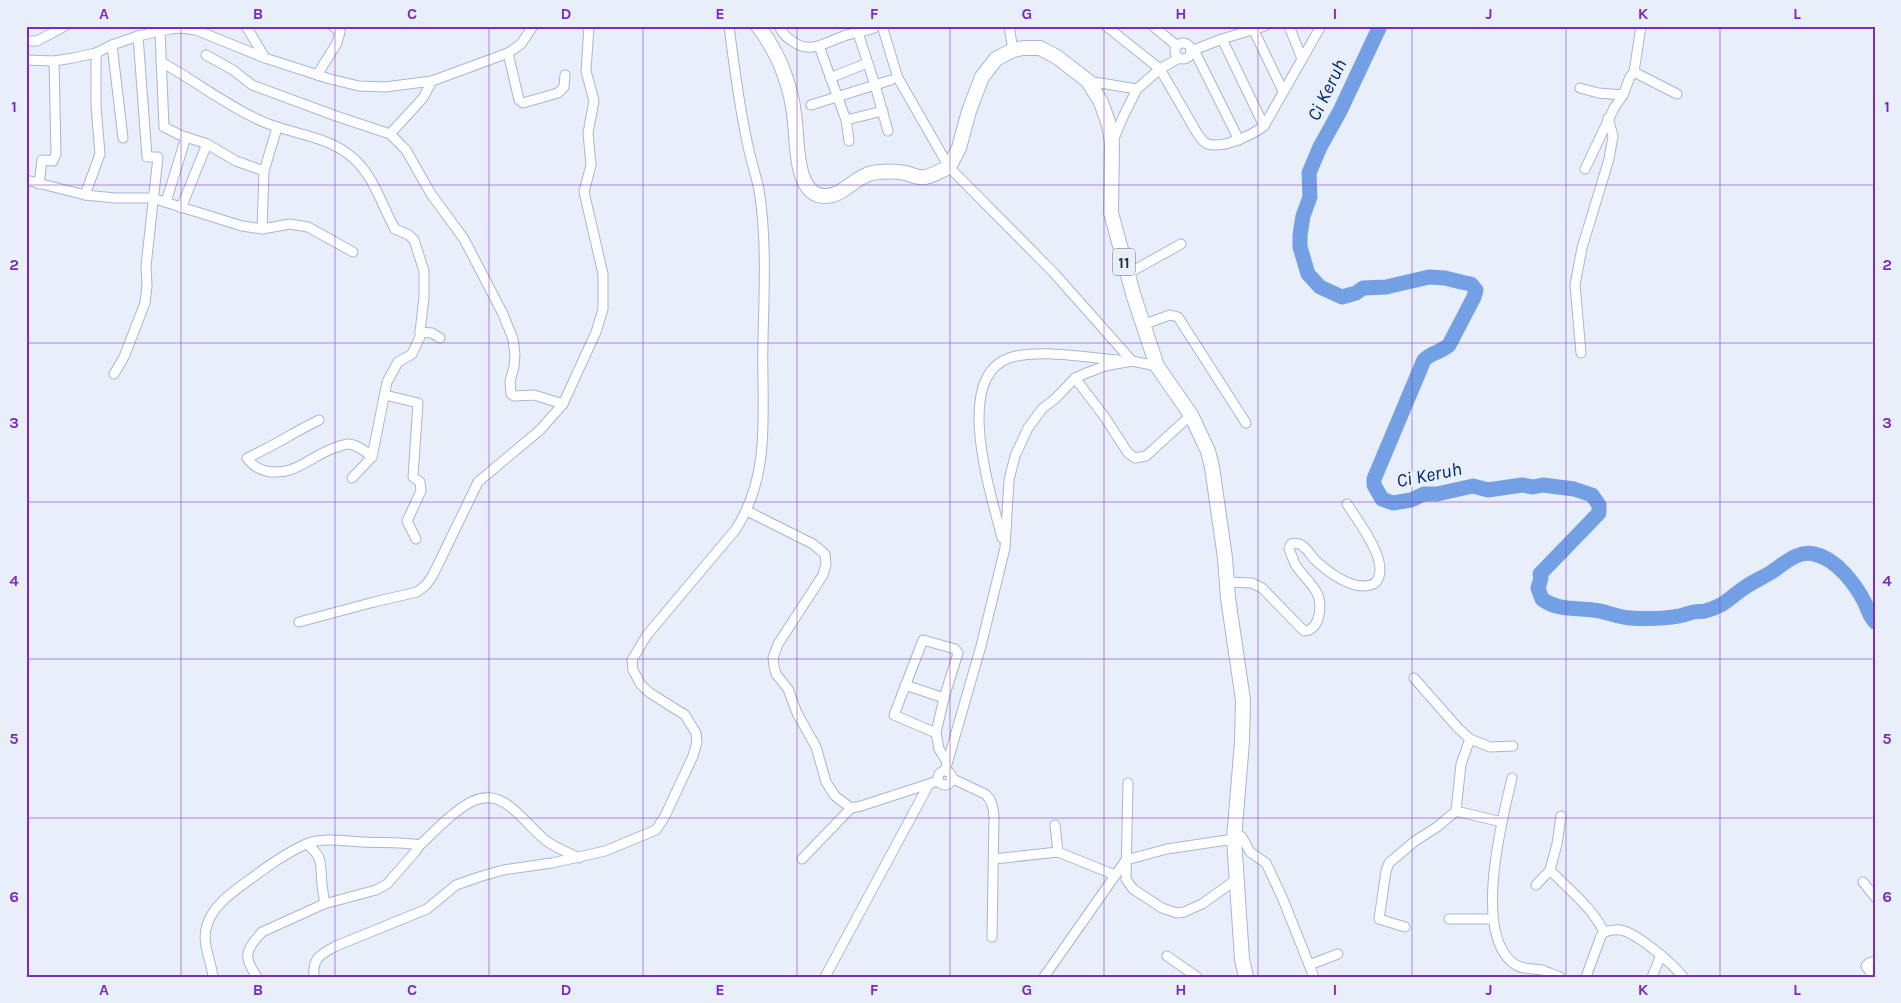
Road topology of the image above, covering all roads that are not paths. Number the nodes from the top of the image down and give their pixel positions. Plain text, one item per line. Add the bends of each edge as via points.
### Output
1 (65, 26) edge
2 (246, 26) edge
3 (333, 26) edge
4 (533, 26) edge
5 (589, 26) edge
6 (729, 26) edge
7 (758, 26) edge
8 (779, 26) edge
9 (1009, 26) edge
10 (1106, 26) edge
11 (1153, 26) edge
12 (1265, 26) edge
13 (1289, 26) edge
14 (1321, 26) edge
15 (1641, 26) edge
16 (170, 27) edge
17 (181, 27) edge
18 (878, 27) edge
19 (160, 31) junction
20 (1254, 31) junction
21 (858, 33) junction
22 (138, 36) junction
23 (1222, 39) junction
24 (26, 42) edge
25 (112, 44) junction
26 (819, 46) junction
27 (1177, 46) junction
28 (1013, 50) junction
29 (1193, 51) junction
30 (96, 53) junction
31 (508, 53) junction
32 (206, 55) dead end
33 (265, 58) junction
34 (1179, 58) junction
35 (1302, 59) junction
36 (26, 60) edge
37 (54, 61) junction
38 (161, 62) junction
39 (868, 63) junction
40 (1160, 69) junction
41 (1634, 72) junction
42 (316, 75) junction
43 (565, 75) dead end
44 (830, 78) junction
45 (891, 80) dead end
46 (432, 81) junction
47 (1088, 81) junction
48 (875, 85) junction
49 (1580, 88) dead end
50 (1137, 89) junction
51 (1283, 91) junction
52 (1677, 94) dead end
53 (1623, 95) junction
54 (838, 98) junction
55 (811, 105) dead end
56 (883, 111) junction
57 (1608, 118) junction
58 (846, 120) junction
59 (1264, 126) junction
60 (277, 128) junction
61 (888, 131) dead end
62 (390, 134) junction
63 (186, 137) junction
64 (123, 138) dead end
65 (1239, 140) junction
66 (849, 142) dead end
67 (1112, 143) junction
68 (206, 144) junction
69 (950, 167) junction
70 (1585, 169) dead end
71 (264, 172) junction
72 (26, 180) edge
73 (38, 184) junction
74 (84, 194) junction
75 (152, 198) junction
76 (166, 202) junction
77 (181, 208) junction
78 (262, 229) junction
79 (1181, 244) dead end
80 (353, 252) dead end
81 (1127, 274) junction
82 (1142, 325) junction
83 (420, 332) junction
84 (440, 338) dead end
85 (1581, 353) dead end
86 (1132, 361) junction
87 (1157, 366) junction
88 (114, 374) dead end
89 (1075, 378) junction
90 (385, 395) junction
91 (563, 404) junction
92 (1191, 415) junction
93 (319, 420) dead end
94 (1246, 423) dead end
95 (372, 457) junction
96 (352, 478) dead end
97 (1347, 504) dead end
98 (747, 511) junction
99 (416, 539) dead end
100 (1005, 548) junction
101 (1227, 582) junction
102 (299, 622) dead end
103 (1414, 678) dead end
104 (905, 685) junction
105 (944, 698) junction
106 (936, 733) junction
107 (1470, 739) junction
108 (1513, 746) dead end
109 (946, 766) junction
110 (951, 778) junction
111 (1512, 778) dead end
112 (934, 782) junction
113 (1128, 783) dead end
114 (852, 808) junction
115 (1456, 811) junction
116 (1561, 816) dead end
117 (1502, 822) junction
118 (1055, 825) dead end
119 (1234, 837) junction
120 (307, 844) junction
121 (420, 845) junction
122 (1058, 852) junction
123 (580, 858) junction
124 (802, 859) dead end
125 (994, 859) junction
126 (1126, 860) junction
127 (1550, 870) junction
128 (1115, 875) junction
129 (1237, 879) junction
130 (1863, 882) dead end
131 (1536, 885) dead end
132 (1875, 897) edge
133 (324, 904) junction
134 (1449, 919) dead end
135 (1493, 919) junction
136 (1405, 927) dead end
137 (1604, 932) junction
138 (992, 937) dead end
139 (1338, 954) dead end
140 (1661, 955) junction
141 (1167, 956) dead end
142 (1875, 961) edge
143 (1309, 965) junction
144 (213, 977) edge
145 (257, 977) edge
146 (314, 977) edge
147 (825, 977) edge
148 (1044, 977) edge
149 (1197, 977) edge
150 (1246, 977) edge
151 (1314, 977) edge
152 (1560, 977) edge
153 (1586, 977) edge
154 (1652, 977) edge
155 (1683, 977) edge
156 (1874, 977) edge

1 - 24 street via 37,41
2 - 33 street
3 - 42 street via 340,32 337,43
4 - 31 street via 521,44
5 - 91 street via 586,70 594,102 588,133 591,165 584,192 604,274 603,309
6 - 98 street via 748,145 759,190 763,247 762,447 756,486
7 - 69 highway via 775,50 785,75 794,114 801,173 812,192 831,196 869,174 892,171 924,178
8 - 26 street via 797,45 808,49
9 - 28 street
10 - 40 street
11 - 27 street
12 - 20 street
13 - 35 street
14 - 35 street
15 - 41 street
16 - 17 street
16 - 19 street
17 - 33 street
18 - 21 street
18 - 69 street via 898,78
19 - 22 street
19 - 38 street
20 - 23 street
20 - 51 street
21 - 26 street
21 - 39 street
22 - 25 street
22 - 75 street via 147,157 158,157
23 - 29 street
23 - 59 street
25 - 30 street
25 - 64 street
26 - 44 street
27 - 29 street via 1184,44
27 - 34 street via 1175,51
28 - 47 highway, 11 via 1040,48
28 - 69 highway, 11 via 996,59 982,77
29 - 34 street via 1186,58
29 - 65 street
30 - 37 street
30 - 74 street via 100,154
31 - 43 street via 521,102 558,94 564,87
31 - 46 street
32 - 62 street via 252,85
33 - 42 street
34 - 40 street
35 - 51 street
36 - 37 street
37 - 73 street via 56,154 53,161 42,160
38 - 60 street via 256,119
38 - 63 street via 164,127
39 - 44 street
39 - 48 street
40 - 50 street
40 - 65 street via 1204,142 1210,145
41 - 52 street
41 - 53 street
42 - 46 street via 359,86 385,88
44 - 54 street
45 - 48 street
46 - 62 street via 423,98
47 - 50 street
47 - 67 highway, 11 via 1101,102
48 - 54 street
48 - 56 street
49 - 53 street
50 - 67 street
51 - 59 street
53 - 57 street
54 - 55 street
54 - 58 street
56 - 58 street
56 - 61 street
57 - 70 street
57 - 85 street via 1613,136 1609,159 1575,285
58 - 66 street
59 - 65 street
60 - 71 street
60 - 83 street via 330,144 353,157 366,173 395,229 414,240 424,272
62 - 91 street via 406,150 431,194 464,238 503,314 513,338 515,354 511,394 534,395
63 - 68 street
63 - 76 street
67 - 81 highway, 11 via 1111,213
68 - 71 street
68 - 77 street
69 - 86 street via 1053,272
71 - 78 street
72 - 73 street
73 - 74 street
74 - 75 street
75 - 76 street
75 - 88 street via 146,304
76 - 77 street
77 - 78 street
78 - 80 street via 290,224 308,227
79 - 81 street
81 - 82 highway, 11
82 - 87 highway, 11
82 - 94 street via 1170,315 1178,317
83 - 84 street
83 - 90 street via 412,354 392,370
86 - 87 street
86 - 89 street via 1105,366
86 - 100 street via 1036,353 1008,358 988,376 979,400 979,440
87 - 92 highway, 11
89 - 92 street via 1123,447 1135,458 1146,456
89 - 100 street via 1042,409 1028,428 1015,456 1009,480
90 - 95 street
90 - 99 street via 418,403 413,476 420,482 421,491 407,521
91 - 102 street via 540,430 478,482 426,585 417,592
92 - 101 highway, 11 via 1212,467
93 - 95 street via 247,458 261,470 281,472 293,470 322,452 348,444
95 - 96 street
97 - 101 street via 1377,552 1378,578 1369,586 1343,581 1314,559 1307,548 1298,543 1291,544 1289,549 1296,565 1318,594 1320,609 1313,629 1304,631 1262,588 1252,583
98 - 114 street via 813,544 825,554 823,575 778,644 773,658 776,674 788,688 797,713 816,747 826,782 835,796
98 - 123 street via 736,529 647,635 632,660 641,685 685,715 696,733 693,756 665,816 656,830
100 - 109 street
101 - 119 highway, 11 via 1243,700
103 - 107 street
104 - 105 street
104 - 105 street via 924,640 954,649 958,653
104 - 106 street via 894,715
105 - 106 street
106 - 109 street
107 - 108 street via 1490,747
107 - 115 street via 1461,764
109 - 110 street
109 - 112 street
110 - 112 street via 947,784
110 - 125 street via 990,798 994,816
111 - 117 street
112 - 114 street
112 - 147 street
113 - 126 street
114 - 124 street
115 - 117 street
115 - 136 street via 1389,863 1379,919
116 - 127 street
117 - 135 street via 1493,874
118 - 122 street
119 - 126 street
119 - 129 highway, 11
119 - 143 street via 1242,837 1250,852 1266,863
120 - 121 street via 327,841
120 - 133 street via 320,856
120 - 144 street via 264,869 223,899 214,911 205,933 206,953
121 - 123 street via 454,814 472,802 489,798 510,805 548,842
121 - 133 street via 387,884
122 - 125 street
122 - 128 street
123 - 146 street via 502,870 456,885 427,909 325,952 317,958
125 - 138 street
126 - 128 street
126 - 129 street via 1128,884 1162,908 1177,913 1202,904
127 - 131 street
127 - 137 street via 1598,920
128 - 148 street
129 - 150 highway, 11
130 - 132 street
133 - 145 street via 262,932 247,957
134 - 135 street
135 - 152 street via 1496,936 1508,960 1520,968 1542,970
137 - 140 street via 1623,931
137 - 153 street
139 - 143 street
140 - 154 street
140 - 155 street
141 - 149 street
142 - 156 street via 1866,966
143 - 151 street

